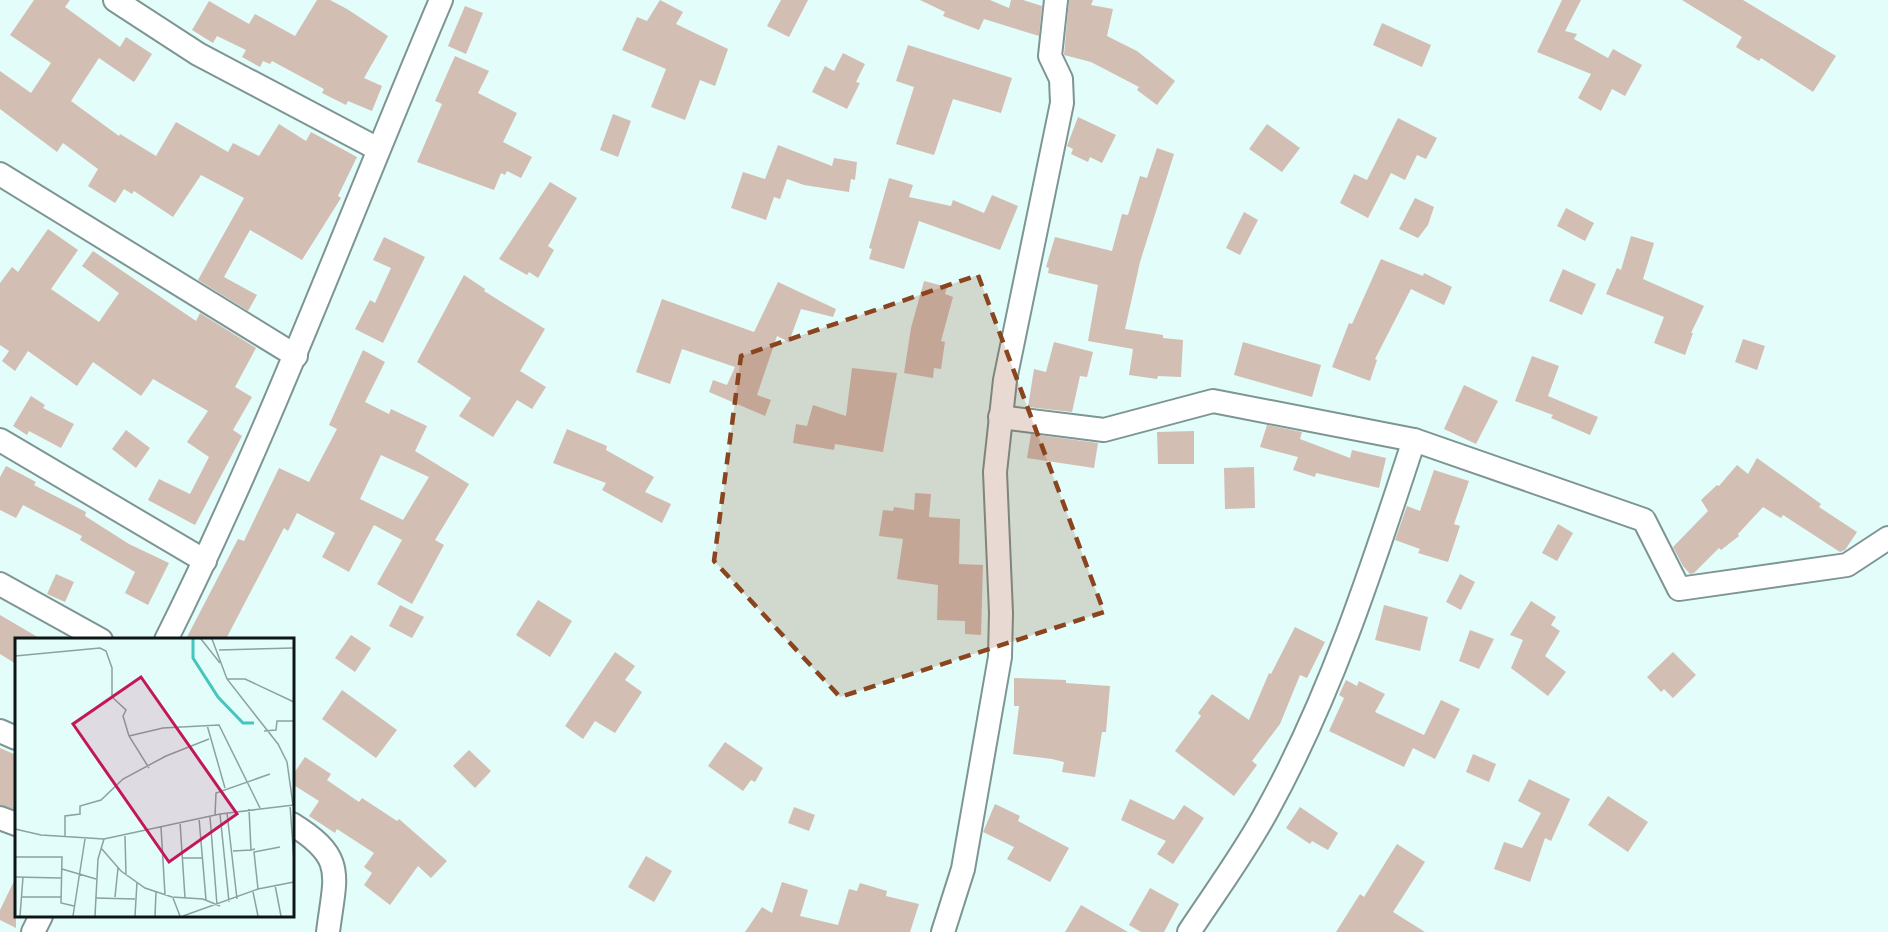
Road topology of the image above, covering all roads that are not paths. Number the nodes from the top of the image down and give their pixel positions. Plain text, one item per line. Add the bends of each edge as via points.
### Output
1 (115, 0) edge
2 (441, 0) edge
3 (1056, 0) edge
4 (378, 148) junction
5 (0, 174) edge
6 (296, 356) junction
7 (999, 417) junction
8 (0, 440) edge
9 (1414, 440) junction
10 (1888, 538) edge
11 (205, 561) junction
12 (0, 584) edge
13 (99, 638) edge
14 (166, 638) edge
15 (0, 731) edge
16 (15, 738) edge
17 (0, 818) edge
18 (15, 824) edge
19 (294, 825) edge
20 (40, 917) edge
21 (33, 932) edge
22 (328, 932) edge
23 (943, 932) edge
24 (1189, 932) edge

1 - 4 street via 198,54
2 - 4 street
3 - 7 street via 1050,56 1060,79 1062,103
4 - 6 street
5 - 6 street
6 - 11 street
7 - 9 street via 1104,430 1213,401
7 - 23 street via 995,472 999,657 963,869
8 - 11 street
9 - 10 street via 1644,520 1679,589 1847,565
9 - 24 street via 1375,561 1327,684 1261,823
11 - 14 street
12 - 13 street
15 - 16 street
17 - 18 street
19 - 22 street via 325,847 335,873
20 - 21 street

